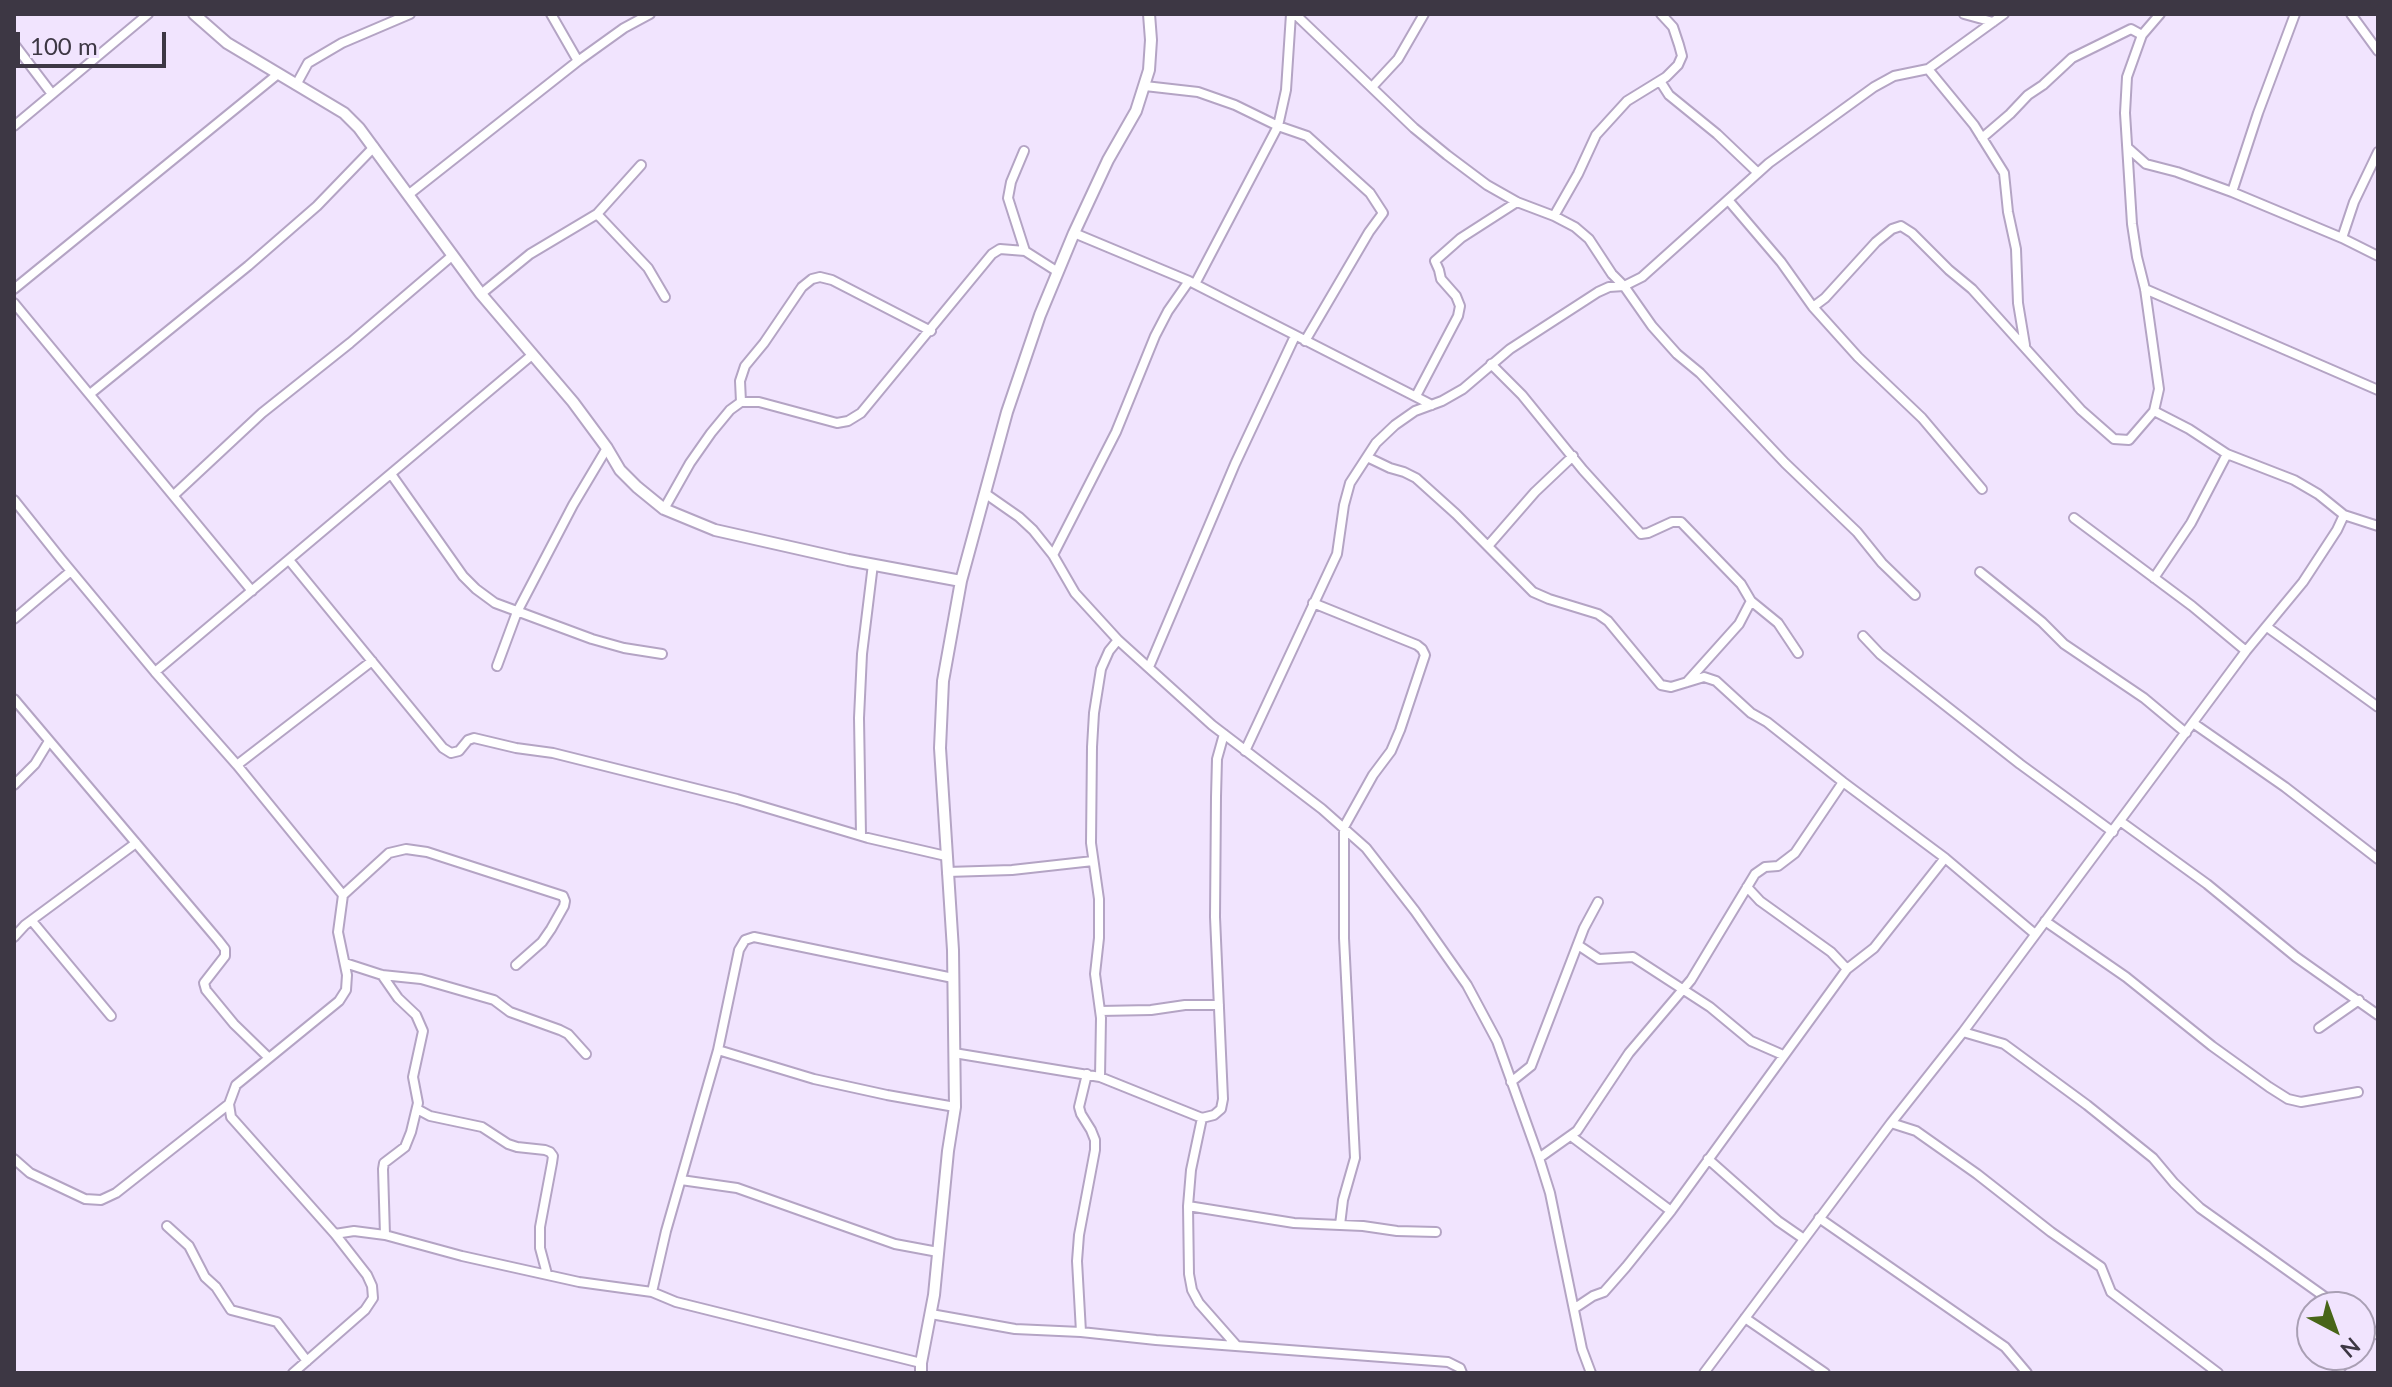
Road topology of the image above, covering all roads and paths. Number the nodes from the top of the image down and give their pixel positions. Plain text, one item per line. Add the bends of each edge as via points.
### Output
1 (148, 14) edge
2 (194, 14) edge
3 (410, 14) edge
4 (551, 14) edge
5 (650, 14) edge
6 (1149, 14) edge
7 (1293, 14) edge
8 (1424, 14) edge
9 (1661, 14) edge
10 (1964, 14) edge
11 (2004, 14) edge
12 (2160, 14) edge
13 (2295, 14) edge
14 (2351, 14) edge
15 (1993, 22) junction
16 (1306, 23) junction
17 (1290, 29) junction
18 (2142, 35) junction
19 (14, 44) edge
20 (2377, 48) edge
21 (578, 61) junction
22 (1928, 69) junction
23 (278, 74) junction
24 (1660, 81) junction
25 (296, 85) junction
26 (1145, 86) junction
27 (1372, 87) junction
28 (52, 94) junction
29 (14, 126) edge
30 (1278, 126) junction
31 (1982, 138) junction
32 (374, 147) junction
33 (2127, 147) junction
34 (1024, 151) dead end
35 (2378, 152) edge
36 (2146, 164) junction
37 (641, 165) dead end
38 (1758, 173) junction
39 (2129, 179) junction
40 (2232, 192) junction
41 (408, 195) junction
42 (1729, 201) junction
43 (1517, 202) junction
44 (597, 214) junction
45 (1554, 216) junction
46 (1074, 233) junction
47 (2342, 238) junction
48 (1025, 251) junction
49 (453, 255) junction
50 (2378, 256) edge
51 (1058, 272) junction
52 (1192, 283) junction
53 (1624, 286) junction
54 (14, 289) edge
55 (2145, 289) junction
56 (481, 294) junction
57 (665, 297) dead end
58 (14, 303) edge
59 (1813, 307) junction
60 (931, 331) junction
61 (1295, 336) junction
62 (1305, 341) junction
63 (2026, 347) junction
64 (532, 355) junction
65 (1491, 364) junction
66 (2378, 390) edge
67 (90, 394) junction
68 (1416, 396) junction
69 (741, 402) junction
70 (1432, 405) junction
71 (2154, 411) junction
72 (607, 448) junction
73 (2227, 454) junction
74 (1573, 456) junction
75 (1367, 457) junction
76 (391, 474) junction
77 (1982, 489) dead end
78 (986, 494) junction
79 (174, 495) junction
80 (14, 500) edge
81 (664, 509) junction
82 (2344, 515) junction
83 (2074, 518) dead end
84 (2378, 526) edge
85 (1488, 546) junction
86 (1053, 555) junction
87 (289, 560) junction
88 (873, 564) junction
89 (71, 571) junction
90 (1980, 572) dead end
91 (2154, 578) junction
92 (961, 581) junction
93 (252, 591) junction
94 (1915, 595) dead end
95 (1751, 601) junction
96 (1313, 603) junction
97 (517, 612) junction
98 (14, 619) edge
99 (2267, 627) junction
100 (1863, 636) dead end
101 (1118, 640) junction
102 (2246, 651) junction
103 (1798, 653) dead end
104 (662, 654) dead end
105 (372, 661) junction
106 (497, 666) dead end
107 (1149, 667) junction
108 (155, 672) junction
109 (1687, 682) junction
110 (14, 699) edge
111 (2378, 707) edge
112 (2193, 723) junction
113 (2186, 733) junction
114 (1224, 734) junction
115 (49, 741) junction
116 (1245, 751) junction
117 (237, 765) junction
118 (1843, 782) junction
119 (14, 785) edge
120 (2120, 821) junction
121 (1344, 827) junction
122 (2113, 832) junction
123 (861, 835) junction
124 (136, 843) junction
125 (946, 856) junction
126 (1945, 858) junction
127 (2378, 859) edge
128 (1093, 861) junction
129 (947, 872) junction
130 (1747, 887) junction
131 (343, 895) junction
132 (1598, 902) dead end
133 (32, 921) junction
134 (2045, 921) junction
135 (2035, 934) junction
136 (14, 937) edge
137 (1578, 945) junction
138 (345, 963) junction
139 (516, 965) dead end
140 (1847, 969) junction
141 (382, 975) junction
142 (953, 978) junction
143 (1683, 991) junction
144 (2359, 1000) junction
145 (1219, 1005) junction
146 (1100, 1011) junction
147 (2378, 1015) edge
148 (111, 1016) dead end
149 (2319, 1028) dead end
150 (1963, 1032) junction
151 (718, 1050) junction
152 (954, 1053) junction
153 (586, 1054) dead end
154 (1783, 1055) junction
155 (269, 1058) junction
156 (1087, 1074) junction
157 (1100, 1077) junction
158 (1511, 1082) junction
159 (2358, 1092) dead end
160 (229, 1104) junction
161 (955, 1107) junction
162 (417, 1109) junction
163 (1202, 1118) junction
164 (1891, 1123) junction
165 (1571, 1136) junction
166 (1539, 1158) junction
167 (14, 1159) edge
168 (1708, 1159) junction
169 (681, 1180) junction
170 (1188, 1206) junction
171 (1671, 1211) junction
172 (1819, 1218) junction
173 (1340, 1225) junction
174 (167, 1226) dead end
175 (1436, 1232) dead end
176 (335, 1234) junction
177 (385, 1235) junction
178 (1804, 1239) junction
179 (938, 1252) junction
180 (547, 1274) junction
181 (2317, 1291) edge
182 (652, 1292) junction
183 (1575, 1308) junction
184 (931, 1314) junction
185 (1745, 1318) junction
186 (1081, 1332) junction
187 (1236, 1345) junction
188 (307, 1361) junction
189 (921, 1368) edge
190 (293, 1373) edge
191 (1462, 1373) edge
192 (1591, 1373) edge
193 (1704, 1373) edge
194 (1825, 1373) edge
195 (2027, 1373) edge
196 (2218, 1373) edge

1 - 28 street
2 - 23 street via 227,43
3 - 25 street via 308,63
4 - 21 street
5 - 21 street
6 - 26 street
7 - 16 street
7 - 17 street
8 - 27 street via 1398,59
9 - 24 street via 1673,27 1682,56
10 - 15 street
11 - 15 street
12 - 18 street
13 - 40 street
14 - 20 street
15 - 22 street
16 - 17 street
16 - 27 street
17 - 30 street
18 - 31 street via 2131,29 2072,58
18 - 33 street via 2127,77
19 - 28 street
21 - 41 street
22 - 31 street
22 - 38 street via 1894,76 1874,87
23 - 25 street
23 - 54 street
24 - 38 street via 1669,95
24 - 45 street via 1627,101 1596,135
25 - 32 street via 344,113
26 - 30 street via 1198,92
26 - 46 street
27 - 43 street via 1447,155
28 - 29 street
30 - 52 street
30 - 62 street via 1307,136 1326,151 1383,213
31 - 63 street via 2004,173
32 - 41 street
32 - 67 street via 317,206
33 - 36 street
33 - 39 street
34 - 48 street via 1008,198
35 - 47 street
36 - 39 street
36 - 40 street
37 - 44 street
38 - 42 street
39 - 55 street
40 - 47 street
41 - 49 street
42 - 53 street via 1658,265
42 - 59 street
43 - 45 street
43 - 68 street via 1435,261 1460,306
44 - 56 street via 530,254
44 - 57 street via 648,268
45 - 53 street via 1589,239
46 - 51 street
46 - 52 street
47 - 50 street
48 - 51 street
48 - 60 street via 1000,249 992,254
49 - 56 street
49 - 79 street via 262,413
51 - 78 street via 1007,412
52 - 61 street
52 - 86 street via 1155,336 1116,432
53 - 65 street via 1598,292
53 - 94 street via 1677,354
55 - 66 street
55 - 71 street via 2159,389
56 - 64 street
58 - 67 street
59 - 63 street via 1876,242 1901,226 1972,289
59 - 77 street via 1922,418
60 - 69 street via 861,413 848,421
60 - 69 street via 832,280 812,279 745,366
61 - 62 street
61 - 107 street
62 - 68 street
63 - 71 street via 2043,371 2114,439 2129,440
64 - 72 street
64 - 76 street
65 - 70 street via 1463,389
65 - 74 street
67 - 79 street
68 - 70 street
69 - 81 street via 711,433
70 - 75 street via 1395,425
71 - 73 street
72 - 81 street via 620,470
72 - 97 street
73 - 82 street via 2294,480
73 - 91 street
74 - 85 street
74 - 95 street via 1641,534 1681,522
75 - 85 street via 1416,478
75 - 96 street via 1350,483 1337,554
76 - 87 street
76 - 97 street via 463,576 495,603
78 - 86 street via 1019,517
78 - 92 street
79 - 93 street
80 - 89 street
81 - 88 street via 715,530
82 - 84 street
82 - 99 street via 2303,582
83 - 91 street
85 - 109 street via 1533,592 1608,621 1661,685
86 - 101 street via 1075,593
87 - 93 street
87 - 105 street
88 - 92 street
88 - 123 street via 859,718
89 - 98 street
89 - 108 street
90 - 113 street via 2064,644
91 - 102 street
92 - 125 street via 940,715
93 - 108 street
95 - 103 street via 1778,623
95 - 109 street via 1739,624
96 - 116 street
96 - 121 street via 1417,645 1425,655 1391,751
97 - 104 street via 624,648
97 - 106 street
99 - 102 street
99 - 111 street
100 - 122 street
101 - 107 street
101 - 128 street via 1101,669 1094,713
102 - 112 street
105 - 117 street
105 - 123 street via 451,753 474,738 553,753
107 - 114 street
108 - 117 street
109 - 118 street via 1704,677 1716,681
110 - 115 street
112 - 113 street
112 - 127 street
113 - 120 street
114 - 116 street
114 - 145 street via 1216,797
115 - 119 street
115 - 124 street
116 - 121 street
117 - 131 street
118 - 126 street
118 - 130 street via 1795,853 1755,874
120 - 122 street
120 - 144 street
121 - 158 street via 1390,876 1467,985 1497,1041
121 - 173 street via 1355,1158
122 - 134 street
123 - 125 street
124 - 133 street
124 - 155 street via 225,949 220,965 204,983 206,990
125 - 129 street
126 - 135 street
126 - 140 street via 1874,948
128 - 129 street
128 - 146 street via 1099,899 1095,982
129 - 142 street
130 - 140 street
130 - 143 street
131 - 138 street via 338,932
131 - 139 street via 389,853 406,849 563,896 564,906 551,929
132 - 137 street
133 - 136 street
133 - 148 street
134 - 135 street
134 - 159 street via 2288,1099 2301,1102
135 - 150 street
137 - 143 street via 1599,959 1633,957
137 - 158 street via 1531,1066
138 - 141 street
138 - 155 street via 346,990 339,1001
140 - 154 street
141 - 153 street via 421,979 494,1000 510,1012 568,1034
141 - 162 street via 423,1031 413,1077
142 - 151 street via 754,937 739,950
142 - 152 street
143 - 154 street via 1751,1041
143 - 165 street via 1634,1046
144 - 147 street
144 - 149 street
145 - 146 street
145 - 163 street via 1223,1099 1221,1109
146 - 157 street
150 - 164 street
150 - 181 street via 2004,1044 2153,1158 2200,1208
151 - 161 street via 814,1079
151 - 169 street
152 - 156 street
152 - 161 street
154 - 168 street
155 - 160 street via 236,1085
156 - 157 street
156 - 186 street via 1079,1107 1095,1150 1079,1235
157 - 163 street
158 - 166 street
160 - 167 street via 101,1200 85,1199 44,1180
160 - 176 street via 231,1117
161 - 179 street
162 - 177 street via 405,1147 384,1163
162 - 180 street via 482,1127 517,1147 550,1152 540,1227
163 - 170 street
164 - 172 street
164 - 196 street via 1916,1131 2101,1267 2111,1292
165 - 166 street
165 - 171 street
166 - 183 street
168 - 171 street
168 - 178 street
169 - 179 street via 737,1188 895,1244
169 - 182 street
170 - 173 street
170 - 187 street via 1192,1290
171 - 183 street via 1604,1292
172 - 178 street
172 - 195 street via 2005,1347
173 - 175 street
174 - 188 street via 189,1246 227,1306 238,1314 277,1322
176 - 177 street
176 - 188 street via 367,1275 373,1298
177 - 180 street
178 - 185 street
179 - 184 street
180 - 182 street
182 - 189 street
183 - 192 street
184 - 186 street via 1015,1329
184 - 189 street
185 - 193 street
185 - 194 street
186 - 187 street
187 - 191 street via 1448,1362
188 - 190 street

